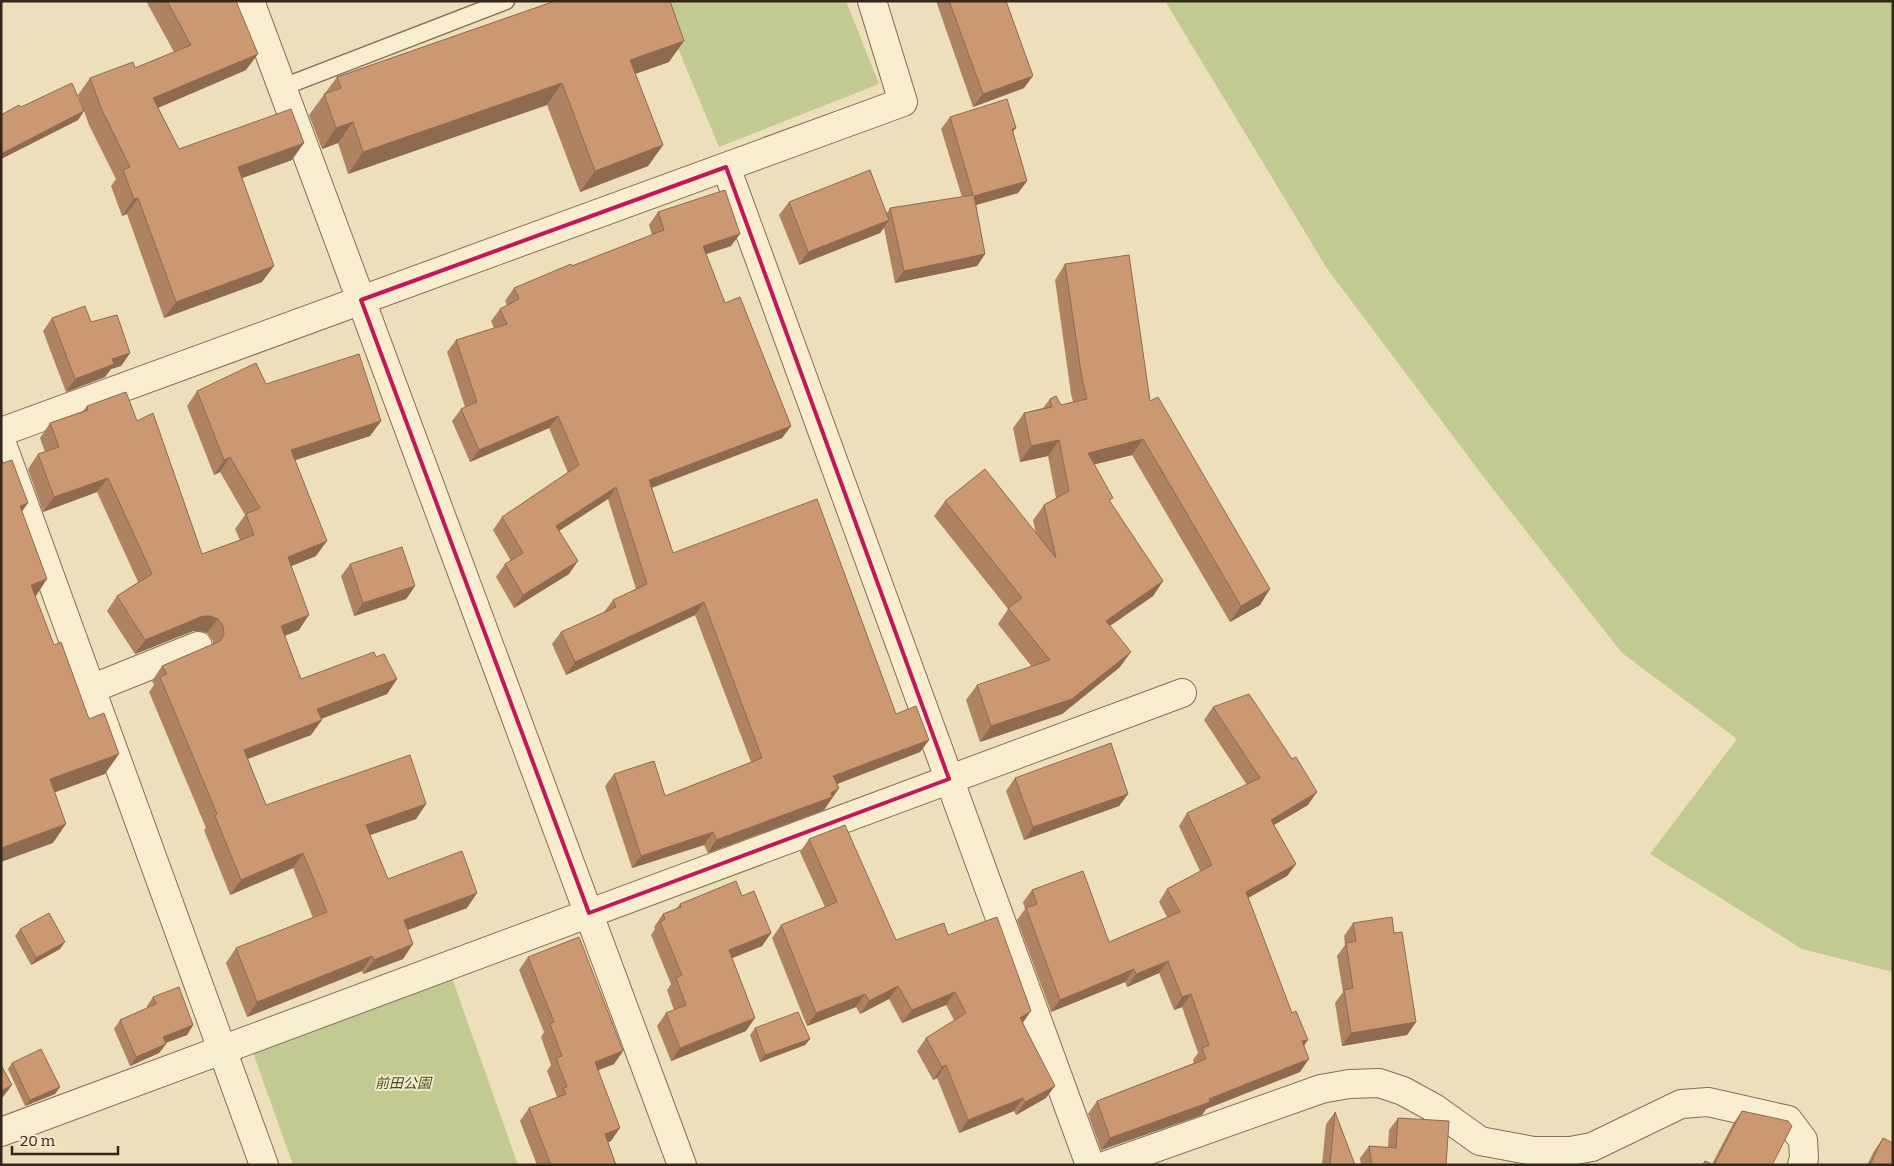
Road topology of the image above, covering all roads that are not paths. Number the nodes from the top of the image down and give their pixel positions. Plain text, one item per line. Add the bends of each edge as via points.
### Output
1 (250, 1) edge
2 (506, 1) edge
3 (872, 1) edge
4 (283, 88) junction
5 (726, 167) junction
6 (361, 300) junction
7 (1, 432) edge
8 (1, 441) edge
9 (198, 646) dead end
10 (91, 689) junction
11 (1182, 693) dead end
12 (949, 779) junction
13 (589, 913) junction
14 (221, 1050) junction
15 (1, 1132) edge
16 (264, 1165) edge
17 (682, 1165) edge
18 (1090, 1165) edge
19 (1107, 1165) edge
20 (1802, 1165) edge

1 - 4 street
2 - 4 lane
3 - 5 street via 903,102
4 - 6 street
5 - 6 street
5 - 12 street
6 - 7 street
6 - 13 street
8 - 10 street
9 - 10 street
10 - 14 street
11 - 12 street
12 - 13 street
12 - 18 street
13 - 14 street
13 - 17 street
14 - 15 street
14 - 16 street
19 - 20 street via 1321,1089 1379,1083 1403,1091 1434,1108 1480,1141 1534,1151 1592,1147 1681,1104 1708,1102 1788,1120 1803,1140

